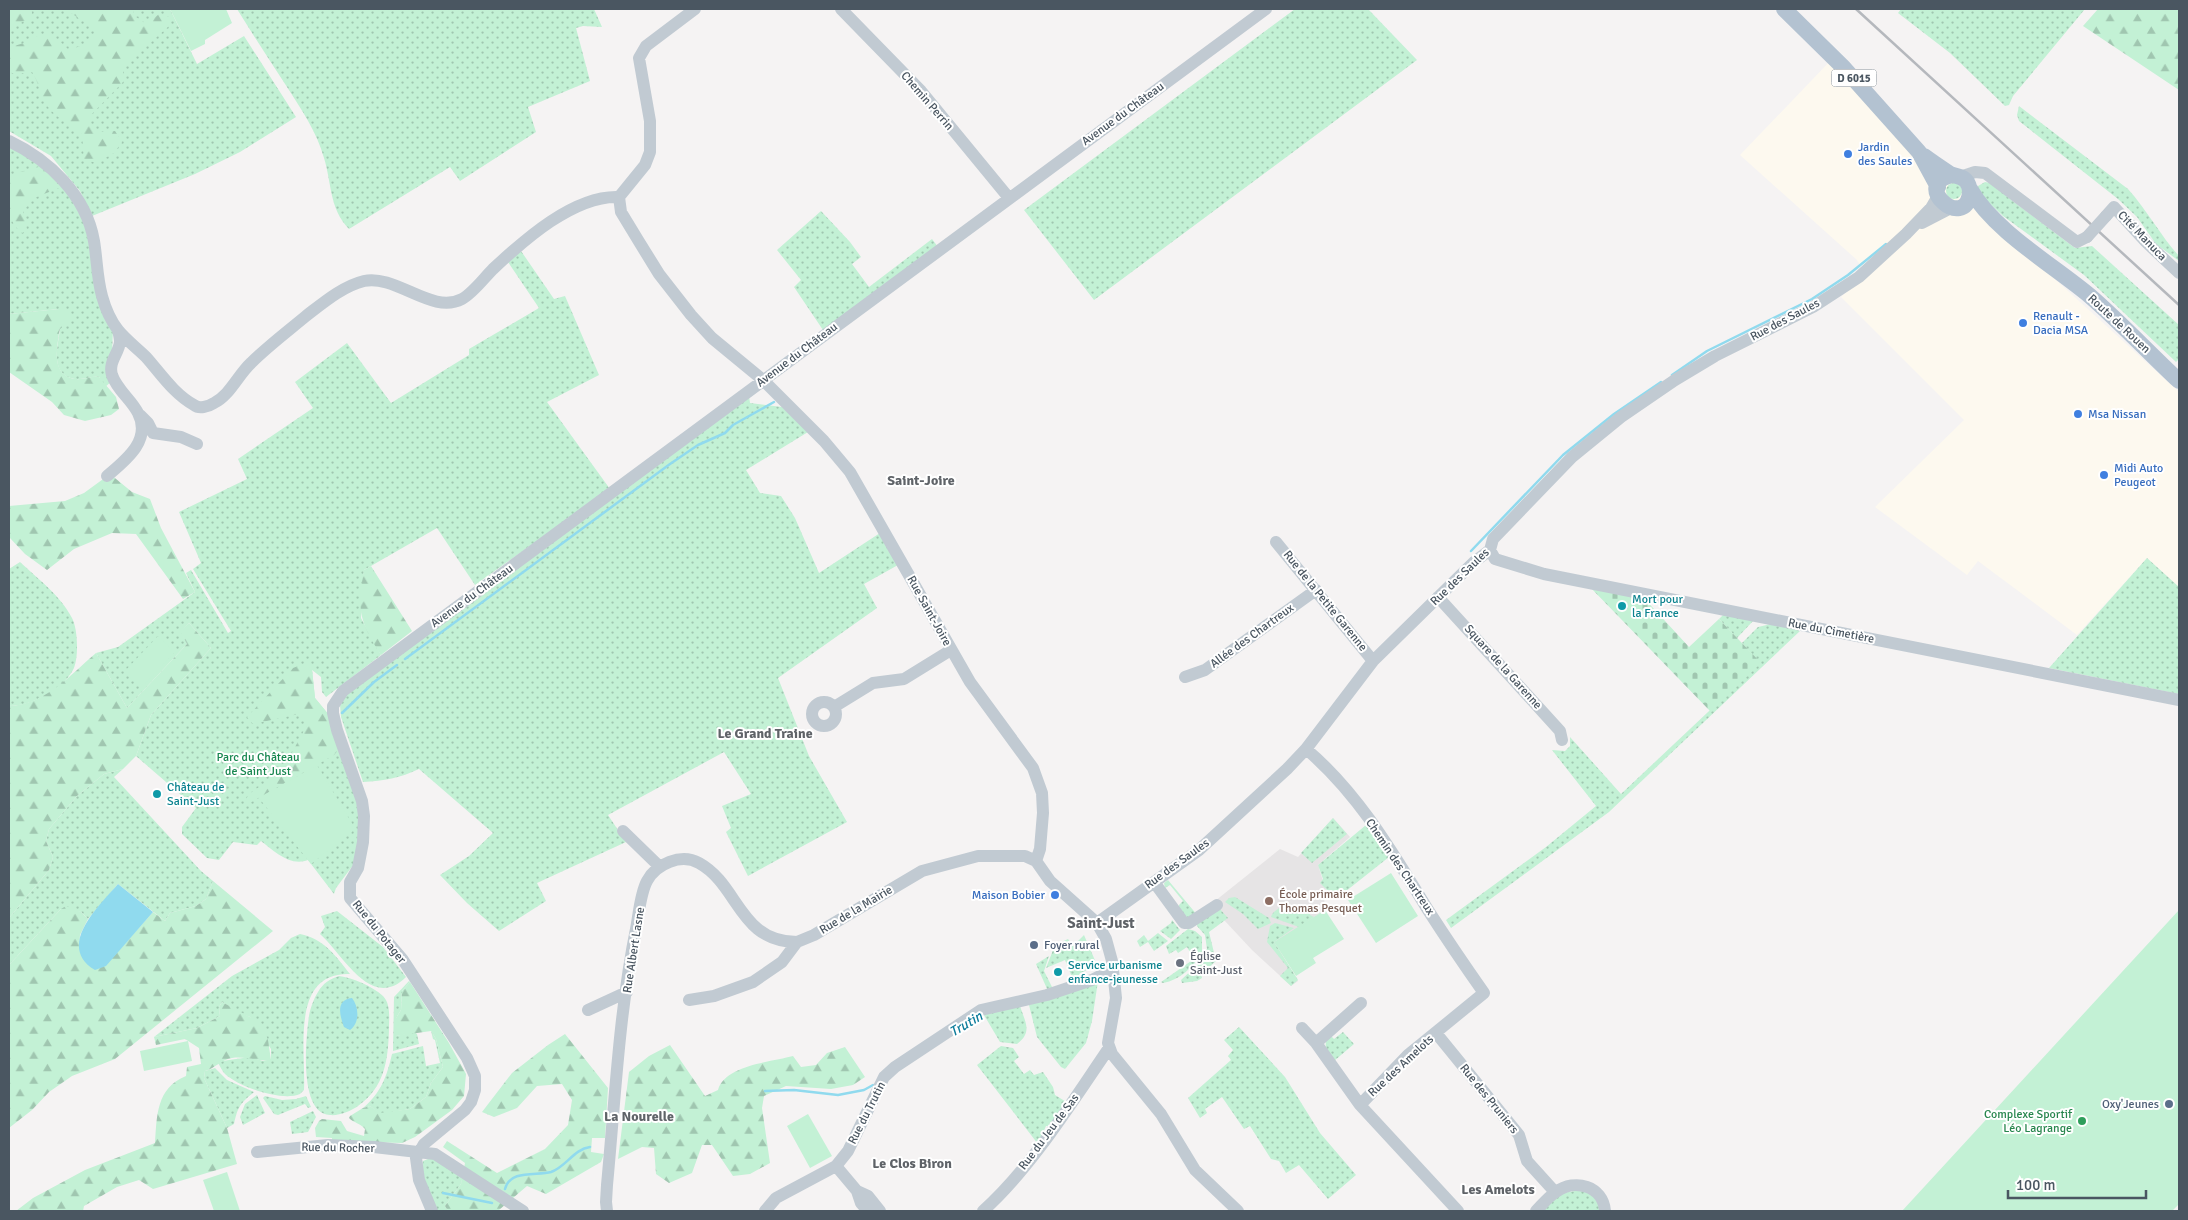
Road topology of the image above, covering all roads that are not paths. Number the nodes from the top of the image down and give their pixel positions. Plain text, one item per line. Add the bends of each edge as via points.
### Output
1 (695, 9) edge
2 (841, 9) edge
3 (1266, 9) edge
4 (1784, 9) edge
5 (9, 141) edge
6 (1919, 152) junction
7 (1961, 180) junction
8 (1938, 192) junction
9 (619, 197) junction
10 (1008, 198) junction
11 (1955, 208) junction
12 (2010, 233) junction
13 (1906, 234) junction
14 (2179, 273) edge
15 (118, 330) junction
16 (763, 380) junction
17 (2179, 381) edge
18 (138, 413) junction
19 (198, 444) dead end
20 (107, 476) dead end
21 (1276, 542) dead end
22 (1490, 550) junction
23 (1316, 590) junction
24 (1438, 597) junction
25 (951, 650) junction
26 (1373, 661) junction
27 (1185, 676) dead end
28 (2179, 700) edge
29 (333, 706) joint
30 (834, 707) dead end
31 (1562, 740) dead end
32 (1306, 749) junction
33 (623, 831) dead end
34 (1036, 861) junction
35 (660, 867) junction
36 (1154, 882) junction
37 (1217, 905) dead end
38 (1096, 923) junction
39 (797, 942) junction
40 (1113, 969) junction
41 (627, 992) junction
42 (1484, 993) joint
43 (689, 1000) dead end
44 (1361, 1002) dead end
45 (588, 1010) dead end
46 (1302, 1028) dead end
47 (1436, 1033) junction
48 (1316, 1042) junction
49 (1109, 1048) junction
50 (1360, 1105) junction
51 (257, 1152) dead end
52 (419, 1153) junction
53 (836, 1166) junction
54 (857, 1191) junction
55 (1555, 1192) junction
56 (432, 1211) edge
57 (523, 1211) edge
58 (608, 1211) edge
59 (765, 1211) edge
60 (868, 1211) edge
61 (880, 1211) edge
62 (983, 1211) edge
63 (1238, 1211) edge
64 (1458, 1211) edge
65 (1536, 1211) edge
66 (1605, 1211) edge

1 - 9 street via 646,46 639,58 650,121 650,152 645,166
2 - 10 street, Chemin Perrin via 921,91
3 - 10 street, Avenue du Château
4 - 6 main road, Route de Rouen / D 6015 via 1844,68
5 - 15 street via 53,170 79,202 94,239 102,297
6 - 7 main road, Route de Rouen / D 6015
6 - 8 main road, Route de Rouen / D 6015
7 - 8 main road via 1943,179
7 - 11 main road via 1968,200
7 - 12 main road, Route de Rouen / D 6015
7 - 14 street, Cité Manuca, bridge via 1975,183 1984,177 1993,178 2077,242 2087,237 2114,207
8 - 11 main road via 1941,203
8 - 13 street, Rue des Saules via 1931,208
9 - 15 street via 583,204 540,228 463,299 450,303 435,301 395,285 367,280 344,288 250,364 223,396 205,407 195,407 172,389
9 - 16 street, Rue Saint-Joire via 621,212 659,274 691,315 712,338
10 - 16 street, Avenue du Château
11 - 12 main road, Route de Rouen / D 6015 via 1975,212
11 - 13 street, Rue des Saules
12 - 17 main road, Route de Rouen / D 6015 via 2090,297
13 - 22 street, Rue des Saules via 1859,277 1813,307 1715,356 1621,417 1538,490 1493,539
15 - 18 street via 120,342 111,374
16 - 25 street, Rue Saint-Joire via 850,472
16 - 29 street, Avenue du Château via 343,691
18 - 19 street via 153,433 181,437
18 - 20 street via 141,441
21 - 23 street, Rue de la Petite Garenne
22 - 24 street, Rue des Saules
22 - 28 street, Rue du Cimetière via 1496,559 1544,574
23 - 26 street, Rue de la Petite Garenne
23 - 27 street, Allée des Chartreux via 1205,670
24 - 26 street, Rue des Saules
24 - 31 street, Square de la Garenne via 1555,725
25 - 30 street via 904,679 873,683
25 - 34 street, Rue Saint-Joire via 991,713 1034,768 1042,793 1043,813
26 - 32 street, Rue des Saules
29 - 52 street, Rue du Potager via 337,730 362,801 364,816 364,842 358,868 350,882 350,898 403,960 467,1058 474,1076 475,1090 471,1102 425,1142
32 - 36 street, Rue des Saules via 1199,850
32 - 42 street, Chemin des Chartreux via 1339,780 1390,848
33 - 35 street
34 - 38 street via 1050,881
34 - 39 street, Rue de la Mairie via 1025,856 978,856 922,871 814,936
35 - 39 street via 682,859 696,861 711,870 753,925 767,937 780,942
35 - 41 street, Rue Albert Lasne via 646,882
36 - 37 street via 1184,923
36 - 38 street, Rue des Saules
38 - 40 street via 1106,939
39 - 43 street via 782,962 753,982 714,996
40 - 49 street via 1116,1004
40 - 53 street, Rue du Trutin via 1092,980 1047,995 981,1010 895,1067 884,1077 848,1151
41 - 45 street
41 - 58 street, Rue Albert Lasne via 607,1185
42 - 47 street, Rue des Amelots
44 - 48 street
46 - 48 street
47 - 50 street, Rue des Amelots via 1408,1056
47 - 55 street, Rue des Pruniers via 1519,1135 1527,1161
48 - 50 street
49 - 62 street, Rue du Jeu de Sas via 1032,1156 1002,1194
49 - 63 street via 1161,1114 1195,1170
50 - 64 street, Rue des Amelots
51 - 52 street, Rue du Rocher via 328,1145
52 - 56 street via 415,1163
52 - 57 street via 435,1154
53 - 54 street
53 - 59 street, Rue du Trutin via 776,1198
54 - 60 street
54 - 61 street via 868,1196
55 - 65 street
55 - 66 street via 1566,1187 1587,1186 1603,1199

